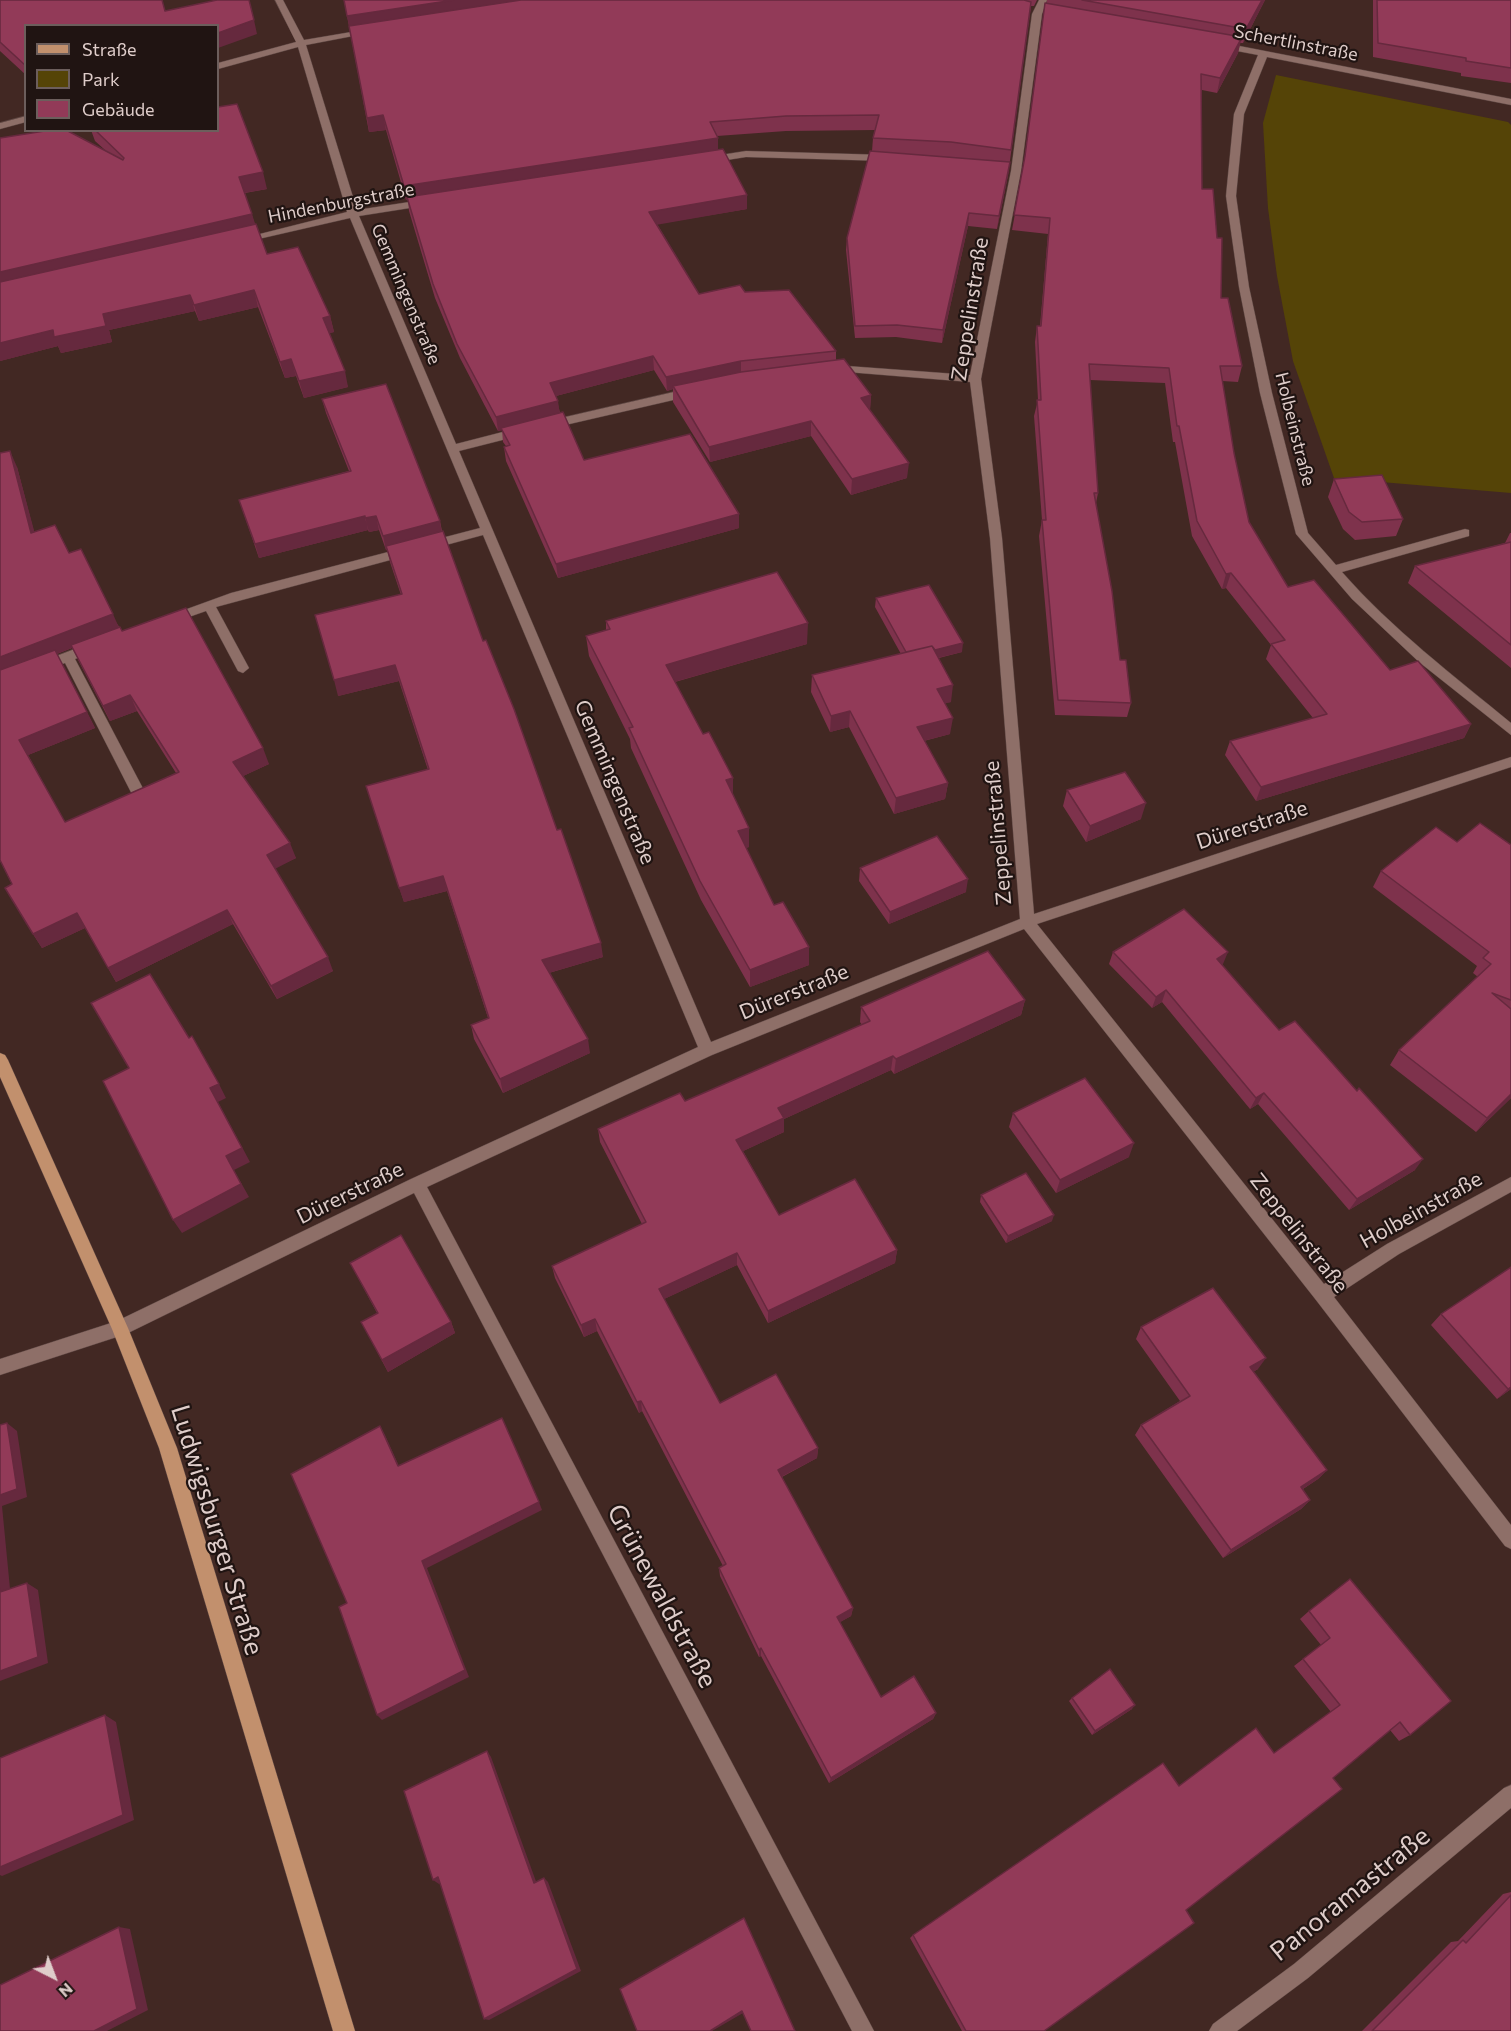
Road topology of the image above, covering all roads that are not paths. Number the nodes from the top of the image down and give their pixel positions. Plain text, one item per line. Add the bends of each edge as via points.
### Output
1 (279, 0) edge
2 (1043, 0) edge
3 (383, 30) edge
4 (301, 43) junction
5 (1207, 43) edge
6 (1264, 52) junction
7 (219, 66) edge
8 (1511, 102) edge
9 (24, 120) edge
10 (0, 126) edge
11 (903, 159) edge
12 (698, 162) edge
13 (444, 200) edge
14 (353, 214) junction
15 (228, 243) edge
16 (824, 371) edge
17 (975, 379) junction
18 (707, 388) edge
19 (452, 450) junction
20 (487, 530) junction
21 (1465, 533) dead end
22 (1334, 570) junction
23 (209, 605) junction
24 (155, 625) edge
25 (100, 645) edge
26 (68, 657) junction
27 (243, 668) dead end
28 (29, 671) edge
29 (1511, 730) edge
30 (1511, 762) edge
31 (141, 798) edge
32 (1027, 922) junction
33 (706, 1050) junction
34 (0, 1060) edge
35 (417, 1184) junction
36 (1511, 1184) edge
37 (1322, 1295) junction
38 (120, 1328) junction
39 (0, 1367) edge
40 (1511, 1540) edge
41 (1511, 1795) edge
42 (344, 2031) edge
43 (863, 2031) edge
44 (1220, 2031) edge

1 - 4 street, Gemmingenstraße
2 - 17 street, Zeppelinstraße via 1037,14
3 - 4 street
4 - 7 street
4 - 14 street, Gemmingenstraße
5 - 6 street, Schertlinstraße
6 - 8 street, Schertlinstraße
6 - 22 street, Holbeinstraße via 1239,114 1231,196 1244,287 1283,468 1302,534
9 - 10 street
11 - 12 street via 746,154
13 - 14 street, Hindenburgstraße
14 - 15 street, Hindenburgstraße
14 - 19 street, Gemmingenstraße
16 - 17 street via 847,369
17 - 32 street, Zeppelinstraße via 996,538
18 - 19 street
19 - 20 street, Gemmingenstraße
20 - 23 street
20 - 33 street, Gemmingenstraße
21 - 22 street
22 - 29 street, Holbeinstraße via 1356,596 1424,659
23 - 24 street
23 - 27 street
25 - 26 street
26 - 28 street
26 - 31 street
30 - 32 street, Dürerstraße
32 - 33 street, Dürerstraße
32 - 37 street, Zeppelinstraße
33 - 35 street, Dürerstraße
34 - 38 main road, Ludwigsburger Straße
35 - 38 street, Dürerstraße
35 - 43 street, Grünewaldstraße
36 - 37 street, Holbeinstraße via 1393,1249
37 - 40 street, Zeppelinstraße
38 - 39 street, Dürerstraße
38 - 42 main road, Ludwigsburger Straße via 168,1448
41 - 44 street, Panoramastraße via 1301,1971

